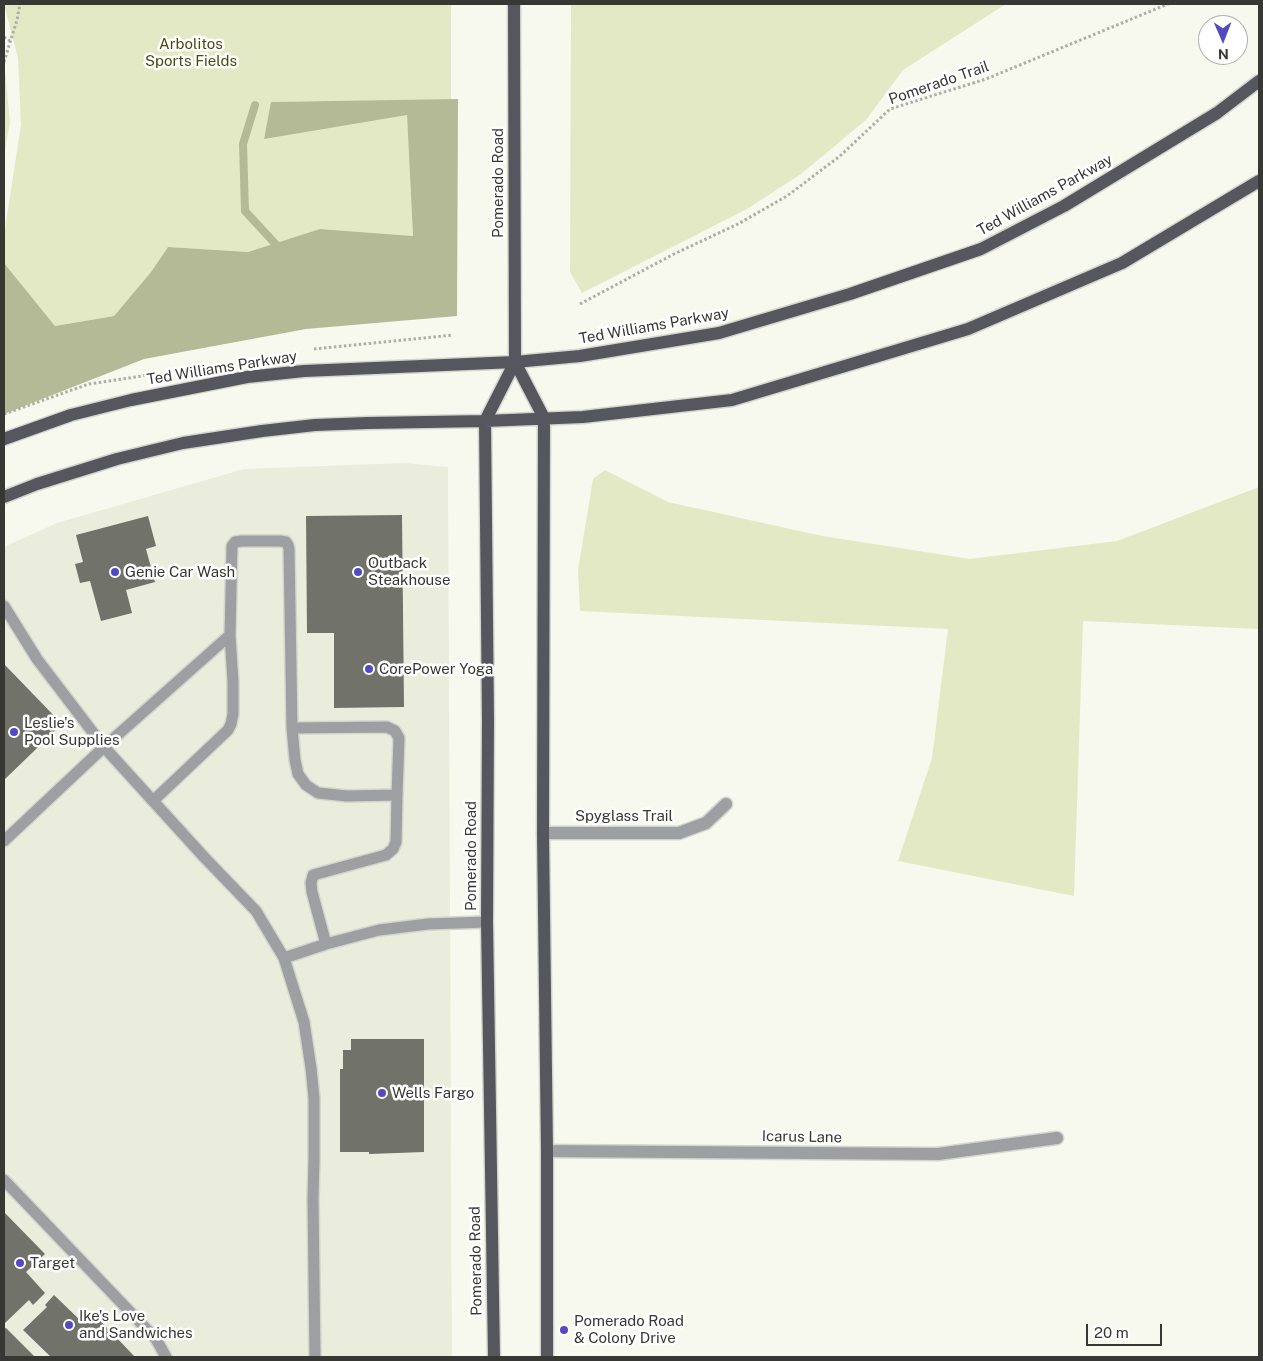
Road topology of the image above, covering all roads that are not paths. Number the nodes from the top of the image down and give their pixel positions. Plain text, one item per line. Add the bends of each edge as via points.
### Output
1 (514, 4) edge
2 (1259, 81) edge
3 (1259, 181) edge
4 (515, 362) junction
5 (544, 418) junction
6 (485, 421) junction
7 (4, 439) edge
8 (4, 497) edge
9 (4, 608) edge
10 (230, 634) junction
11 (292, 728) junction
12 (104, 747) junction
13 (397, 795) junction
14 (153, 802) junction
15 (726, 804) dead end
16 (542, 833) junction
17 (4, 841) edge
18 (487, 922) junction
19 (326, 944) junction
20 (284, 958) junction
21 (1057, 1138) dead end
22 (547, 1151) junction
23 (4, 1180) edge
24 (166, 1357) edge
25 (315, 1357) edge
26 (494, 1357) edge
27 (547, 1357) edge

1 - 4 main road, Pomerado Road
2 - 4 main road, Ted Williams Parkway via 1217,113 1064,206 981,249 719,334 580,356
3 - 5 main road via 1122,263 968,329 732,400 583,417
4 - 5 main road, Pomerado Road
4 - 6 main road, Pomerado Road
4 - 7 main road, Ted Williams Parkway via 304,370 247,378 71,415
5 - 6 main road
5 - 16 main road, Pomerado Road
6 - 8 main road via 315,425 262,430 183,443 117,459
6 - 18 main road, Pomerado Road
9 - 12 lane
10 - 11 lane via 234,542 286,542 289,549
10 - 12 lane
10 - 14 lane via 231,724
11 - 13 lane via 298,774 318,793
11 - 13 lane via 387,727 396,731 399,738
12 - 14 lane
12 - 17 lane
13 - 19 lane via 393,849 386,855 313,875 312,892
14 - 20 lane via 256,911
15 - 16 street, Spyglass Trail via 706,823 679,833
16 - 22 main road, Pomerado Road
18 - 19 lane via 395,928
18 - 26 main road, Pomerado Road
19 - 20 lane
20 - 25 lane via 304,1022 314,1098
21 - 22 street, Icarus Lane via 938,1154
22 - 27 main road, Pomerado Road
23 - 24 lane via 156,1339

